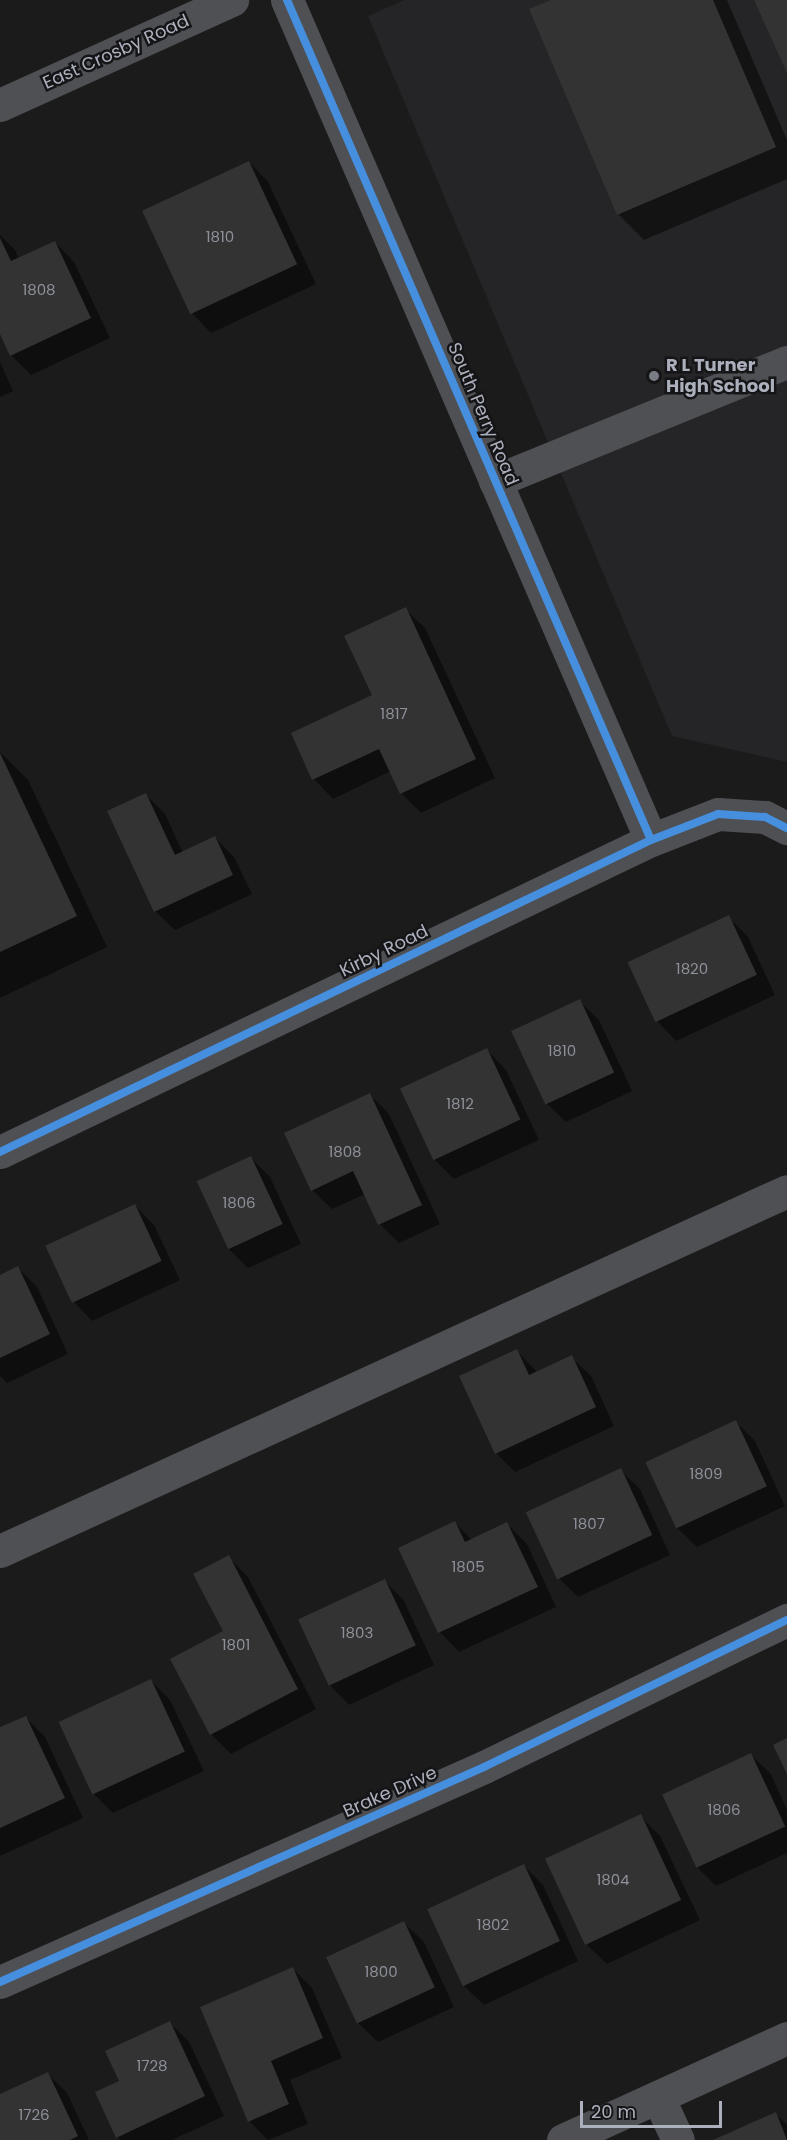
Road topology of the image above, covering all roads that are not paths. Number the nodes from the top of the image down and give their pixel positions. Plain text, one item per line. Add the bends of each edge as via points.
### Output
1 (232, 0) edge
2 (287, 0) edge
3 (0, 105) edge
4 (787, 362) edge
5 (495, 481) junction
6 (787, 828) edge
7 (651, 840) junction
8 (0, 1152) edge
9 (787, 1191) edge
10 (0, 1551) edge
11 (787, 1620) edge
12 (0, 1982) edge
13 (787, 2038) edge
14 (658, 2097) junction
15 (563, 2140) edge
16 (678, 2140) edge

1 - 3 street, East Crosby Road
2 - 5 street, South Perry Road
4 - 5 street
5 - 7 street, South Perry Road
6 - 7 street, Kirby Road via 765,817 718,814
7 - 8 street, Kirby Road
9 - 10 street
11 - 12 street, Brake Drive via 484,1767
13 - 14 street
14 - 15 street
14 - 16 street

